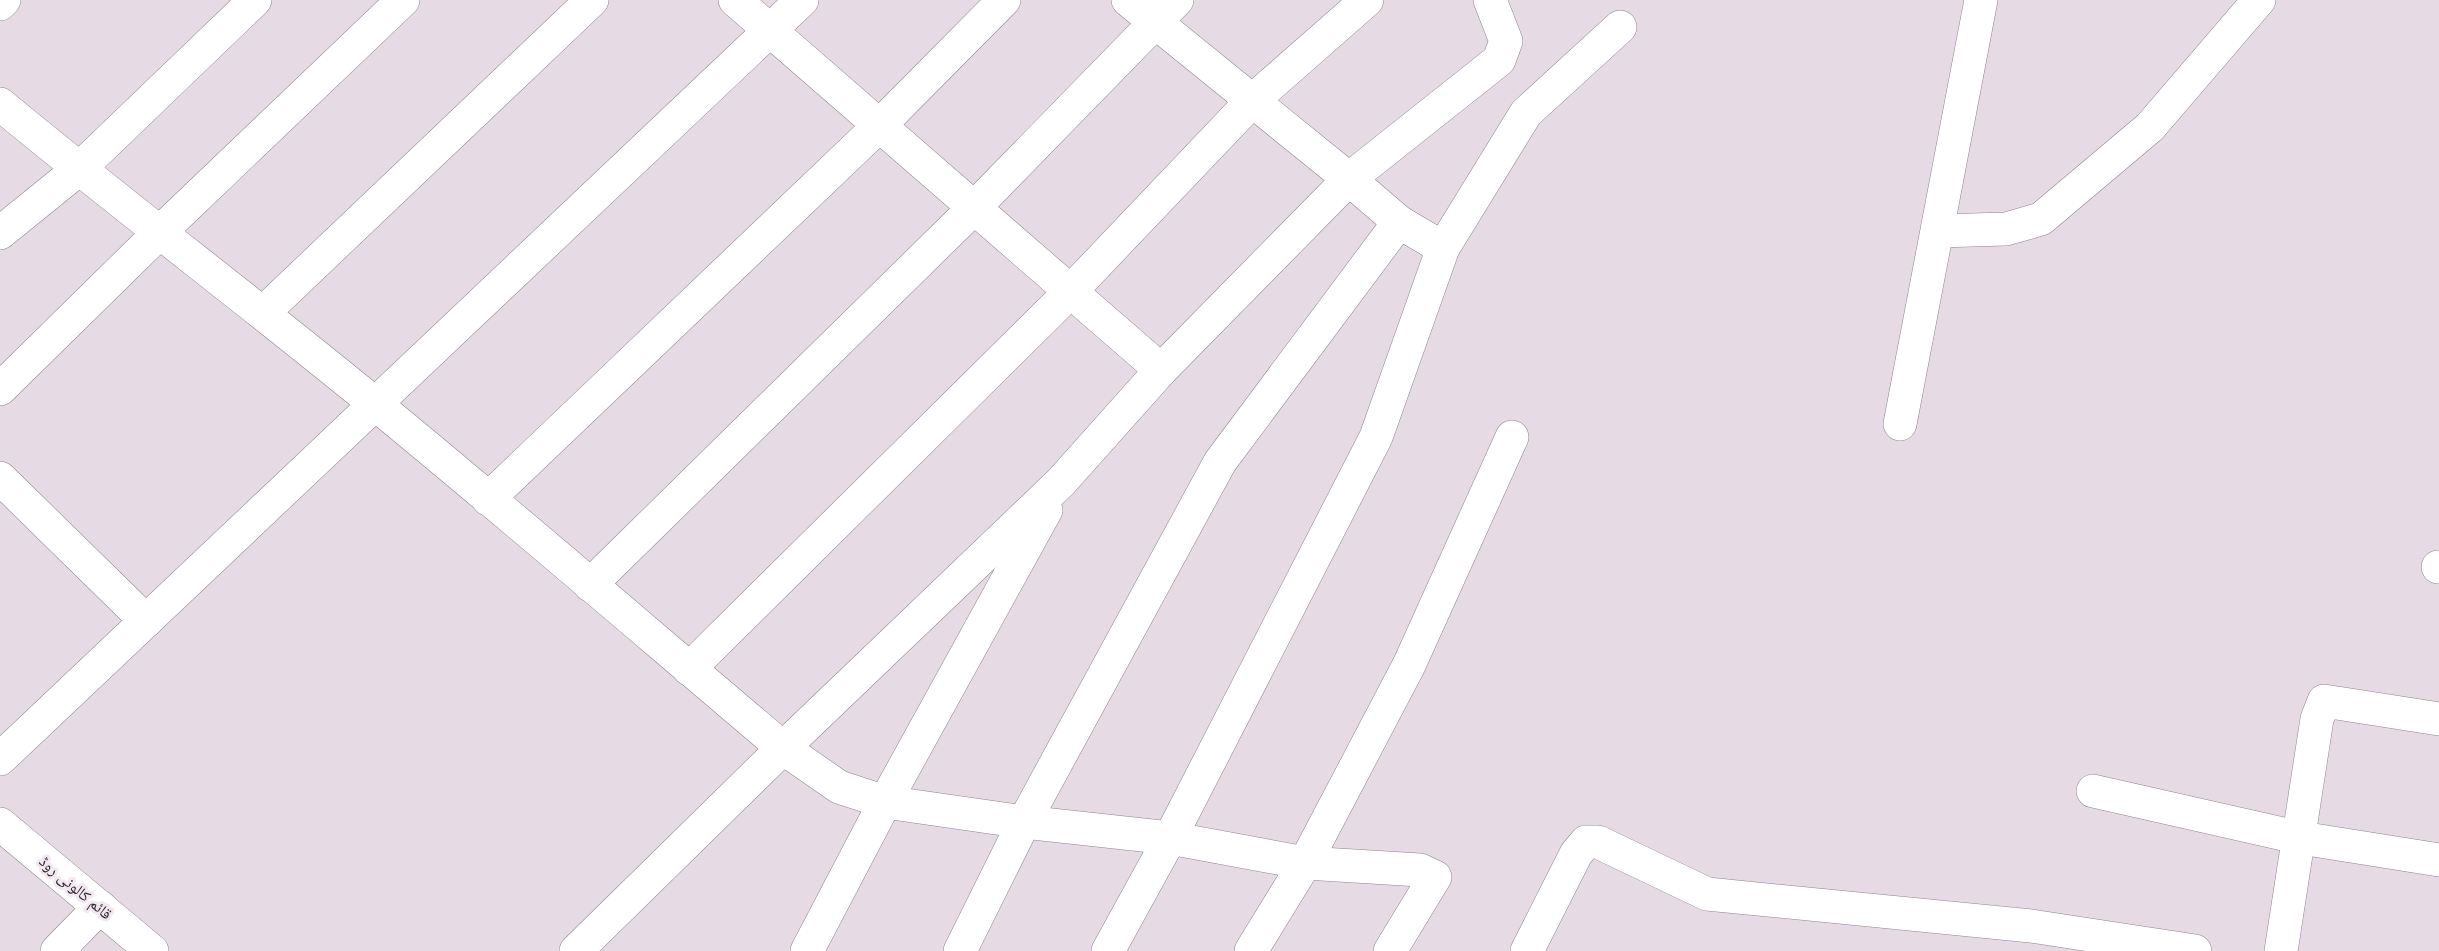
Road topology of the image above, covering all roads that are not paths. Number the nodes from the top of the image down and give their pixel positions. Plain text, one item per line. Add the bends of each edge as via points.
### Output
1 (4, 0) edge
2 (255, 0) edge
3 (403, 0) edge
4 (592, 0) edge
5 (735, 0) edge
6 (802, 0) edge
7 (1004, 0) edge
8 (1128, 0) edge
9 (1367, 0) edge
10 (1490, 0) edge
11 (1982, 0) edge
12 (2259, 0) edge
13 (0, 4) edge
14 (1166, 11) edge
15 (1620, 27) dead end
16 (770, 31) junction
17 (1252, 101) junction
18 (0, 104) edge
19 (879, 126) junction
20 (79, 169) junction
21 (1349, 179) junction
22 (974, 208) junction
23 (1399, 222) junction
24 (1938, 231) junction
25 (160, 232) junction
26 (0, 233) edge
27 (1443, 248) junction
28 (1070, 292) junction
29 (263, 313) junction
30 (1161, 370) junction
31 (0, 389) edge
32 (375, 404) junction
33 (1900, 424) dead end
34 (1512, 437) dead end
35 (0, 478) edge
36 (1061, 482) junction
37 (488, 499) junction
38 (590, 585) junction
39 (146, 621) junction
40 (689, 669) junction
41 (2439, 719) edge
42 (783, 748) junction
43 (0, 759) edge
44 (2093, 791) dead end
45 (885, 802) junction
46 (1024, 822) junction
47 (0, 824) edge
48 (1170, 838) junction
49 (2301, 838) junction
50 (2439, 860) edge
51 (1305, 863) junction
52 (100, 907) junction
53 (57, 951) edge
54 (152, 951) edge
55 (576, 951) edge
56 (807, 951) edge
57 (960, 951) edge
58 (1108, 951) edge
59 (1251, 951) edge
60 (1390, 951) edge
61 (1527, 951) edge
62 (2194, 951) edge
63 (2281, 951) edge

1 - 13 street
2 - 20 street
3 - 25 street
4 - 29 street
5 - 16 street
6 - 16 street
7 - 19 street
8 - 14 street
9 - 17 street
10 - 21 street via 1506,41 1499,60
11 - 24 street
12 - 24 street via 2150,127 2041,219 2006,229
14 - 17 street
14 - 22 street
15 - 27 street via 1526,113
16 - 19 street
16 - 32 street
17 - 21 street
17 - 28 street
18 - 20 street
19 - 22 street
19 - 37 street
20 - 25 street
20 - 26 street
21 - 23 street
21 - 30 street
22 - 28 street
22 - 38 street
23 - 27 street
23 - 46 street via 1220,462
24 - 33 street
25 - 29 street
25 - 31 street
27 - 48 street via 1376,437
28 - 30 street
28 - 40 street
29 - 32 street
30 - 36 street
32 - 37 street
32 - 39 street
34 - 51 street via 1409,665
35 - 39 street
36 - 42 street
36 - 45 street
37 - 38 street
38 - 40 street
39 - 43 street
40 - 42 street
41 - 49 street via 2324,701 2317,719
42 - 45 street via 839,787
42 - 55 street
44 - 49 street
45 - 46 street
45 - 56 street
46 - 48 street
46 - 57 street
47 - 52 street, قائم کالونی روڈ
48 - 51 street
48 - 58 street
49 - 50 street
49 - 63 street
51 - 59 street
51 - 60 street via 1420,870 1435,877
52 - 53 street
52 - 54 street, قائم کالونی روڈ
61 - 62 street via 1576,854 1586,842 1598,842 1707,894 2031,926

